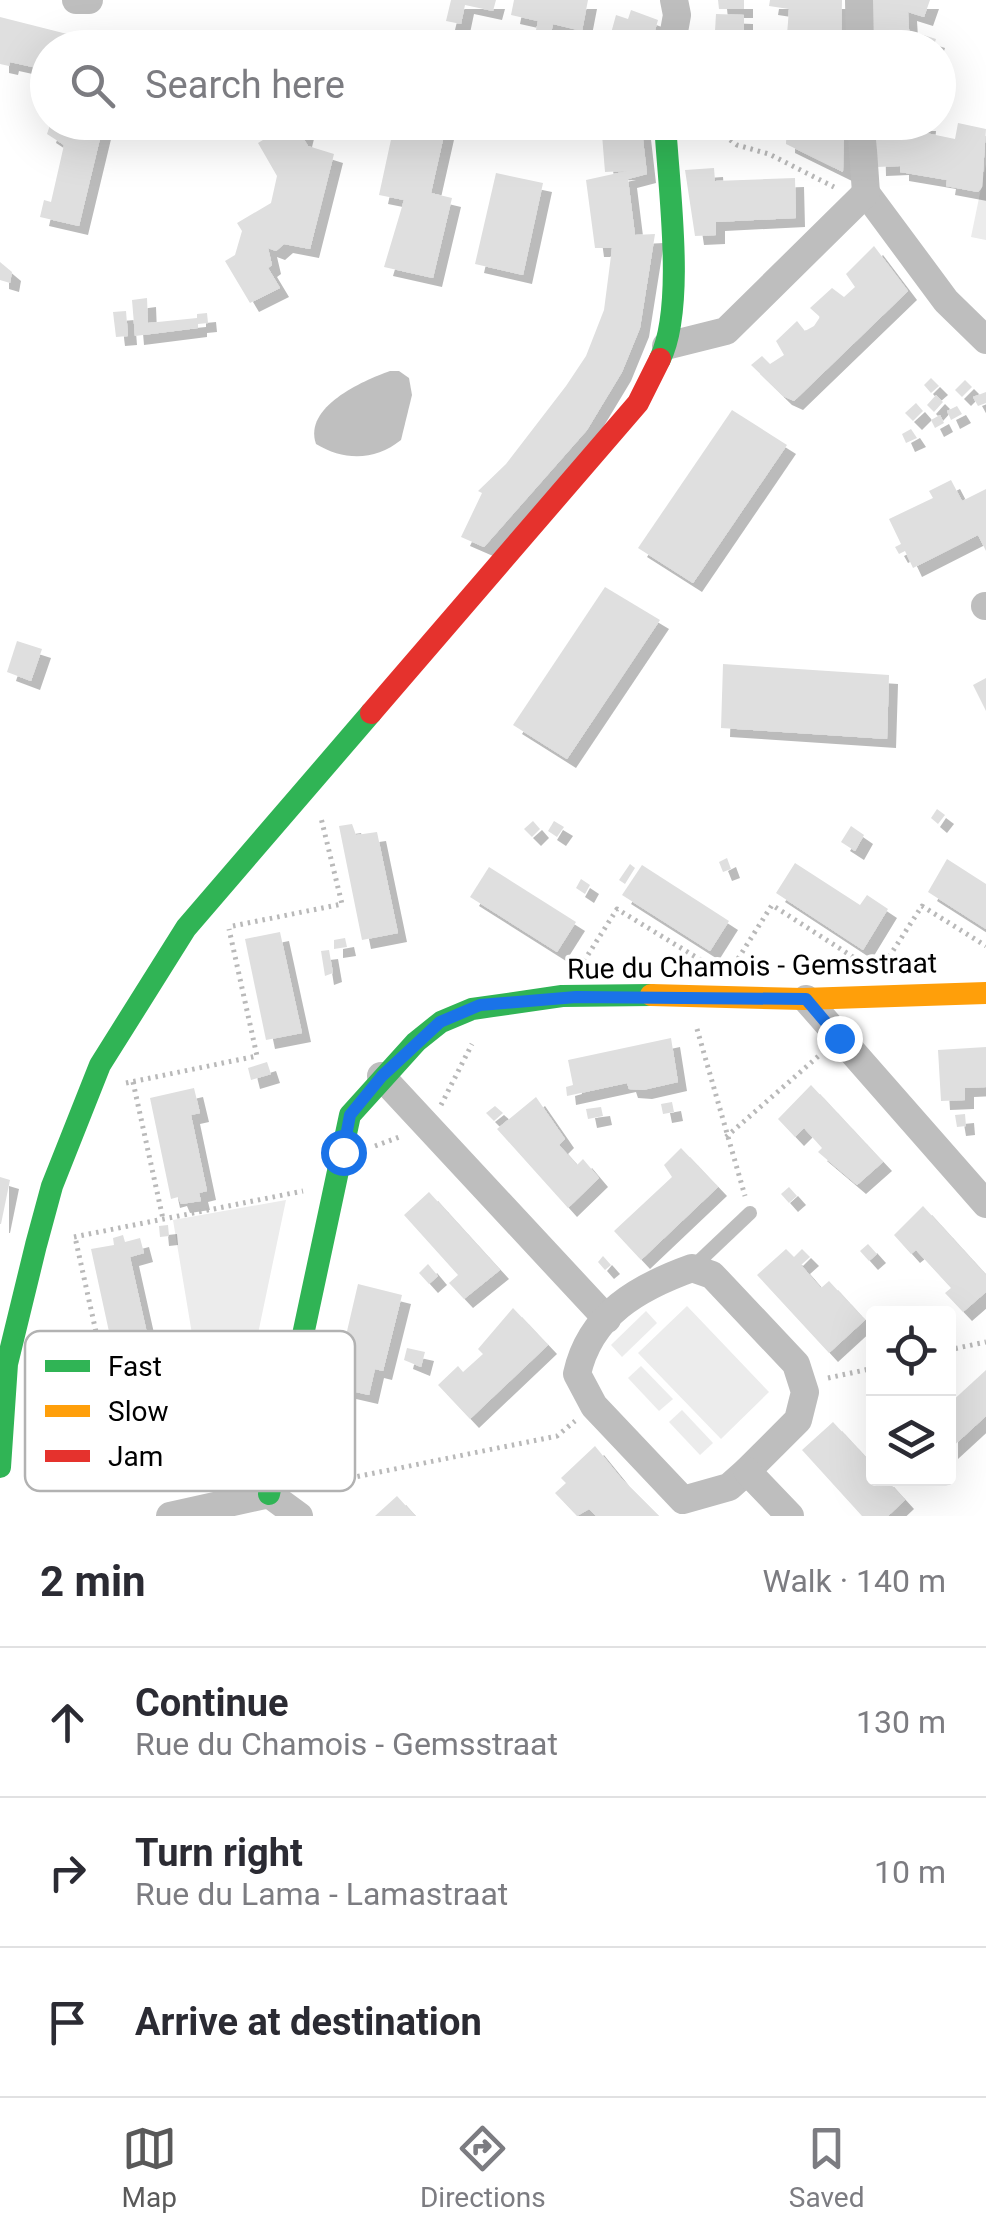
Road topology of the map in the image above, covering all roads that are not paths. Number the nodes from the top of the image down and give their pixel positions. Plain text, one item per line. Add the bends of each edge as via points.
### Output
1 (76, 0) edge
2 (89, 0) edge
3 (674, 0) edge
4 (858, 0) edge
5 (674, 30) edge
6 (859, 30) edge
7 (666, 140) edge
8 (862, 140) edge
9 (866, 193) junction
10 (986, 340) edge
11 (666, 346) junction
12 (986, 993) edge
13 (865, 996) junction
14 (806, 999) junction
15 (839, 1038) junction
16 (382, 1076) junction
17 (986, 1204) edge
18 (750, 1213) road end
19 (692, 1268) junction
20 (607, 1319) junction
21 (304, 1331) edge
22 (0, 1467) edge
23 (746, 1471) junction
24 (270, 1491) edge
25 (269, 1494) junction
26 (170, 1516) edge
27 (299, 1516) edge
28 (790, 1516) edge

1 - 2 street
3 - 5 street
4 - 6 street
7 - 11 street via 673,268
8 - 9 street
9 - 10 street via 946,301
9 - 11 street via 726,331
11 - 22 street via 638,403 186,928 91,1088 52,1186 7,1364
12 - 13 street, Rue du Chamois - Gemsstraat
13 - 14 street, Rue du Chamois - Gemsstraat
13 - 15 street
14 - 15 street
14 - 16 street, Rue du Chamois - Gemsstraat via 720,986 688,997 480,1005 440,1022
15 - 17 street
16 - 20 street
16 - 21 street, Rue du Chamois - Gemsstraat via 350,1115
18 - 19 lane
19 - 20 street via 642,1285
19 - 23 street via 712,1275 796,1364 805,1392 798,1420
20 - 23 street via 582,1349 577,1374 594,1406 683,1500 729,1487
23 - 28 street
24 - 25 street, Rue du Chamois - Gemsstraat
25 - 26 street
25 - 27 street

